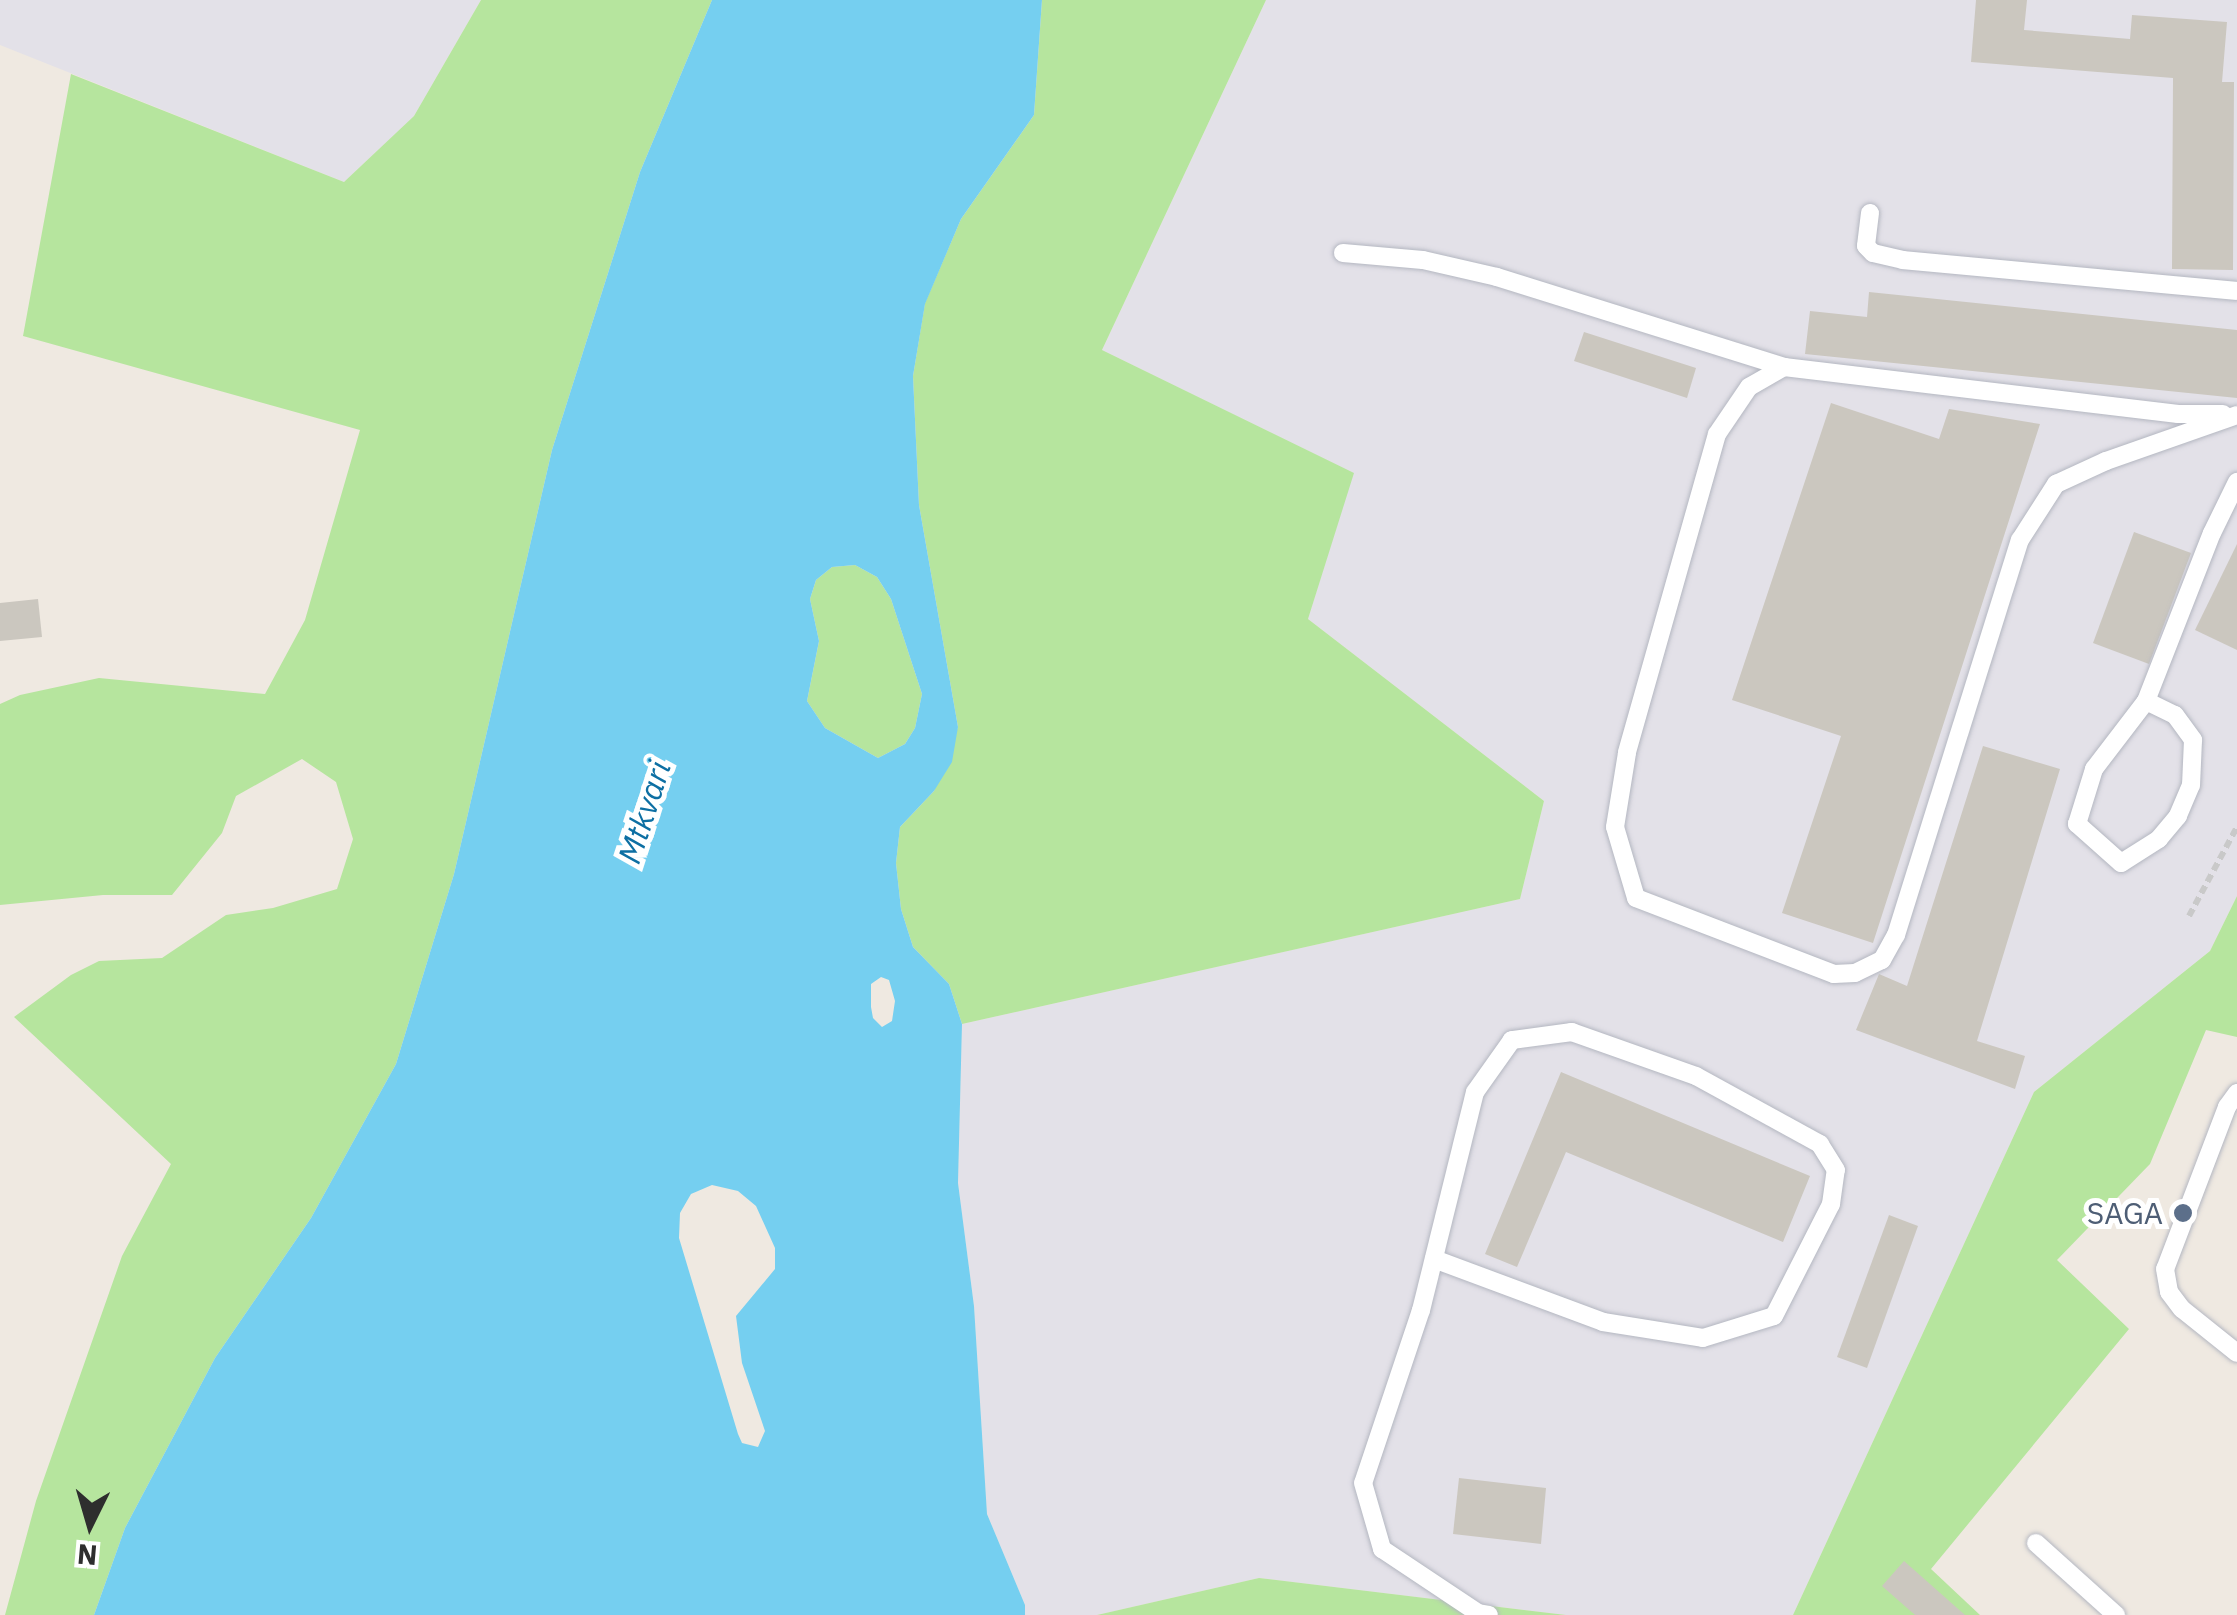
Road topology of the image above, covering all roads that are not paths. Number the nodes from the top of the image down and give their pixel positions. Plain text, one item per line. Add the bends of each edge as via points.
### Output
1 (1870, 213) dead end
2 (1343, 253) dead end
3 (2237, 291) edge
4 (1784, 367) junction
5 (2237, 415) edge
6 (2237, 482) edge
7 (2146, 701) junction
8 (2237, 1093) edge
9 (1434, 1260) junction
10 (2237, 1353) edge
11 (2036, 1542) dead end
12 (1488, 1615) edge
13 (2116, 1615) edge

1 - 3 lane via 1866,246 1903,260
2 - 4 lane via 1422,260 1497,277
4 - 5 lane via 2178,414
4 - 5 lane via 1749,387 1718,434 1627,753 1615,827 1636,898 1834,974 1882,960 1896,934 2020,540 2056,484
6 - 7 lane
7 - 7 lane via 2094,768 2077,824 2121,862 2158,840 2178,816 2191,784 2193,740 2176,716
8 - 10 lane via 2165,1269 2169,1292 2182,1308
9 - 9 lane via 1603,1322 1703,1338 1774,1316 1830,1204 1836,1170 1820,1144 1696,1076 1572,1032 1512,1040 1475,1092
9 - 12 lane via 1364,1483 1382,1550
11 - 13 lane

